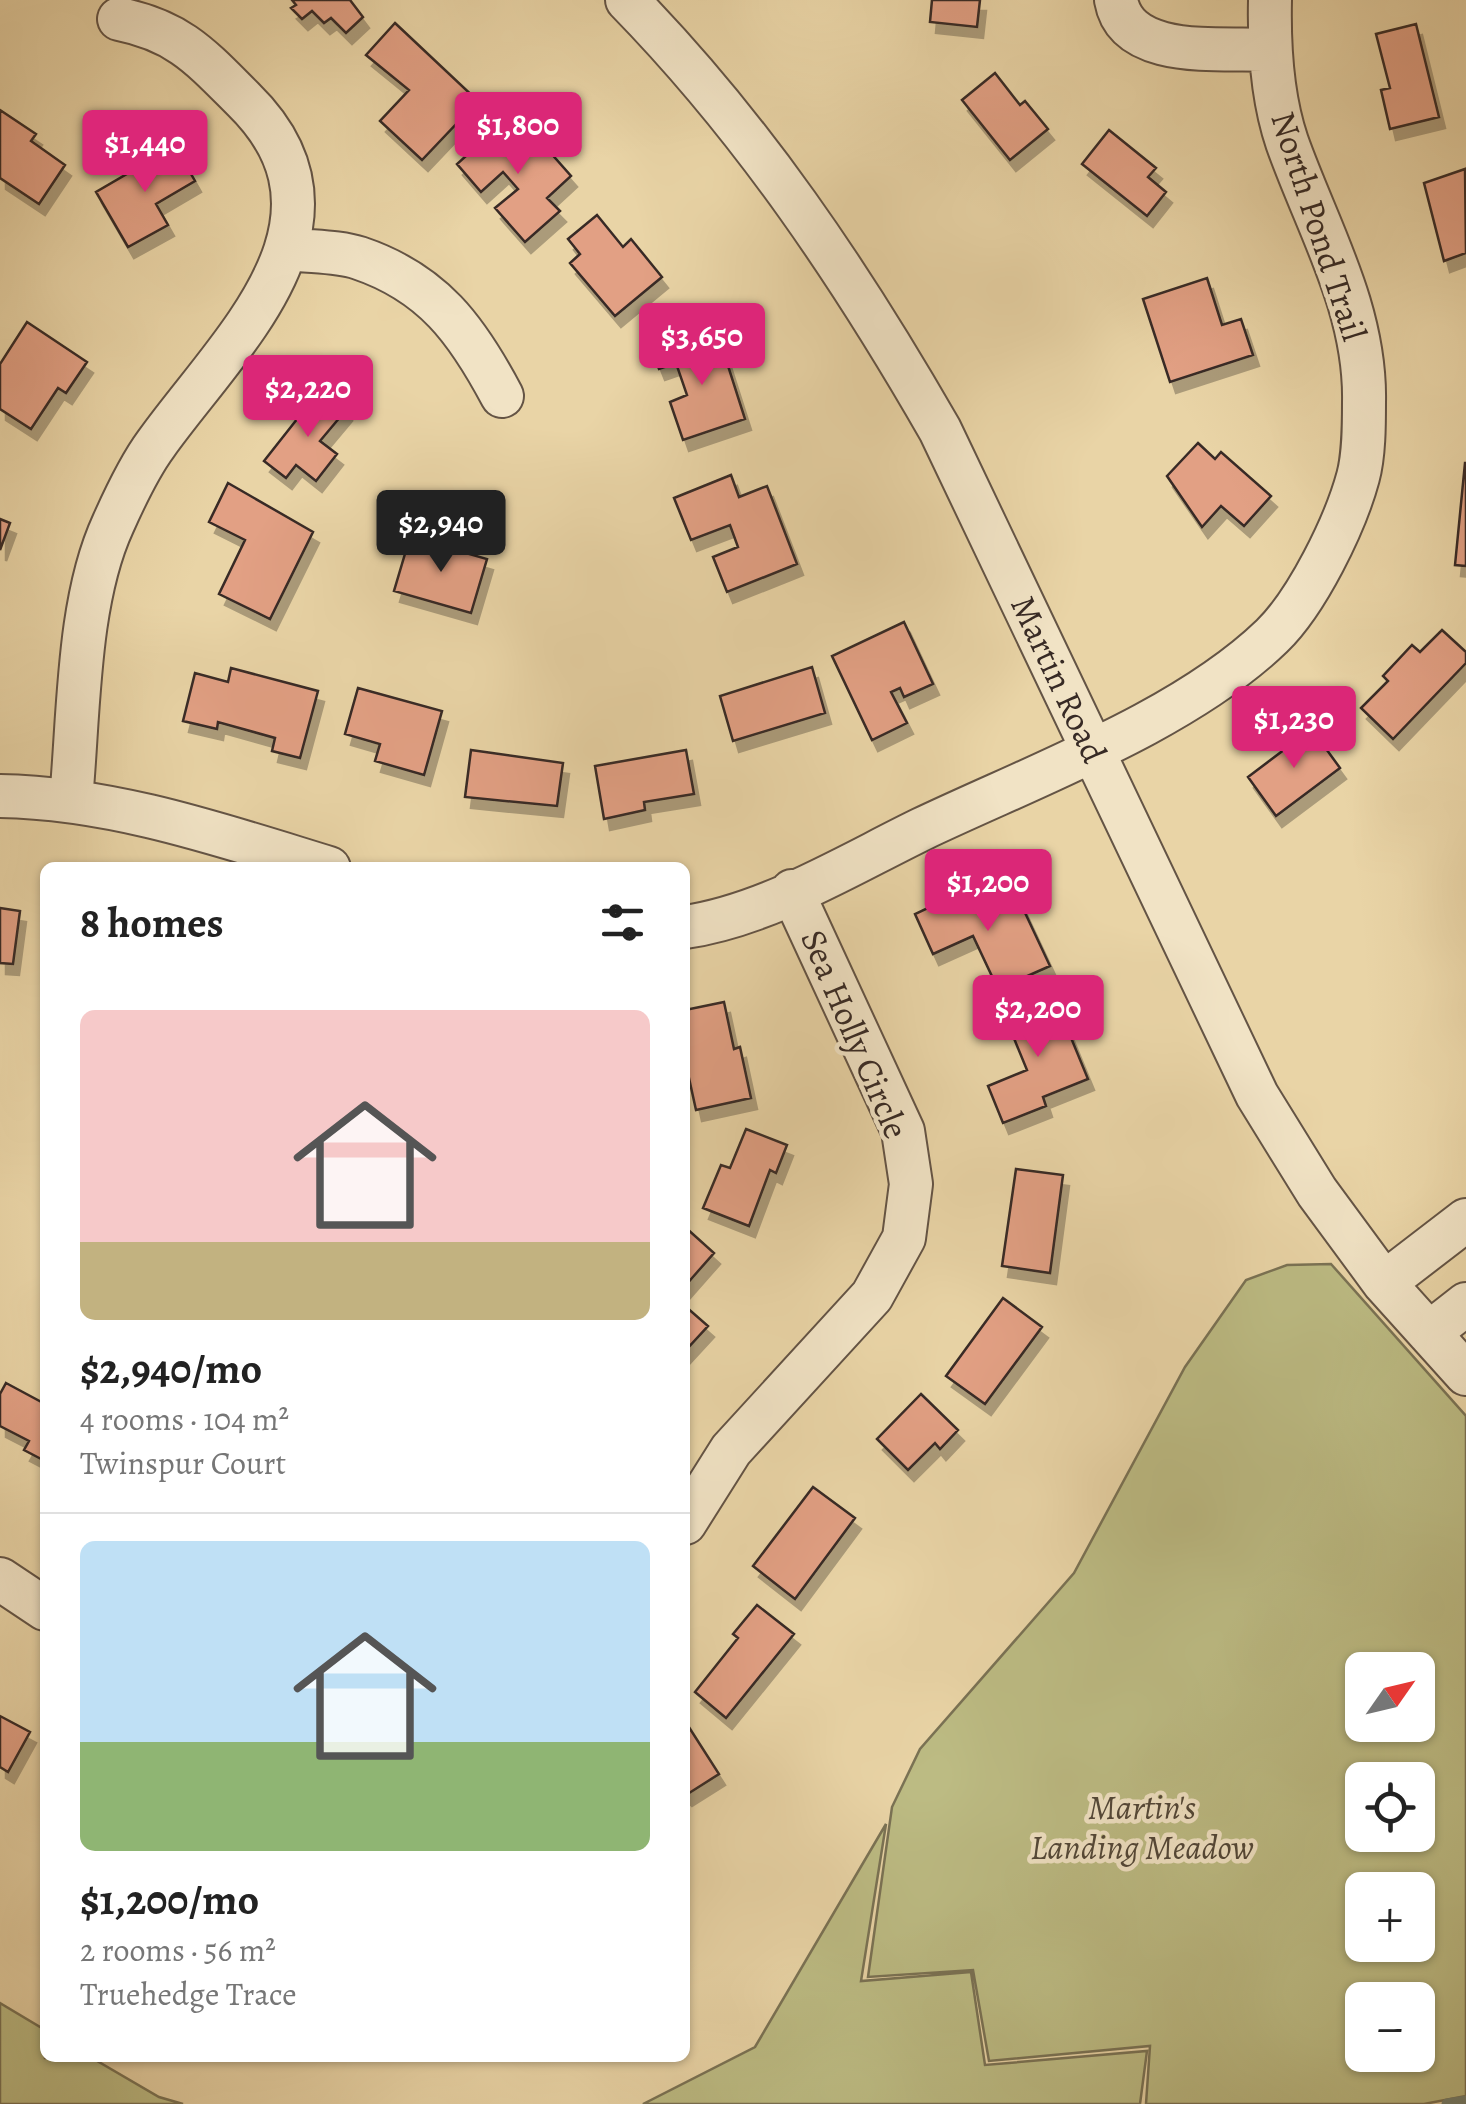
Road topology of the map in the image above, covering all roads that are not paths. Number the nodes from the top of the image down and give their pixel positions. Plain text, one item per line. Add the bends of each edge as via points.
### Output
1 (627, 0) edge
2 (1116, 0) edge
3 (1270, 0) edge
4 (119, 18) dead end
5 (1269, 50) junction
6 (288, 249) junction
7 (502, 396) dead end
8 (1092, 748) junction
9 (0, 796) edge
10 (71, 800) junction
11 (309, 862) edge
12 (792, 891) junction
13 (690, 926) edge
14 (1466, 1220) edge
15 (1384, 1283) junction
16 (1466, 1304) edge
17 (1429, 1333) junction
18 (1466, 1374) edge
19 (690, 1515) edge
20 (0, 1579) edge
21 (40, 1606) edge

1 - 8 street, Martin Road via 745,132 884,331 940,430
2 - 5 street via 1119,17 1141,38
3 - 5 street, North Pond Trail
4 - 6 street via 187,43 263,118 290,179
5 - 8 street, North Pond Trail via 1286,139 1356,328 1365,399 1358,476 1323,562 1274,634 1199,694
6 - 7 street via 357,258 419,288 469,335
6 - 10 street via 268,297 153,448 111,527 88,614
8 - 12 street, North Pond Trail
8 - 15 street, Martin Road via 1258,1095 1316,1192
9 - 10 street
10 - 11 street via 164,818
12 - 13 street, North Pond Trail
12 - 19 street, Sea Holly Circle via 903,1131 912,1184 904,1238 872,1296 762,1412
14 - 15 street
15 - 17 street, Martin Road
16 - 17 street
17 - 18 street, Martin Road
20 - 21 street

